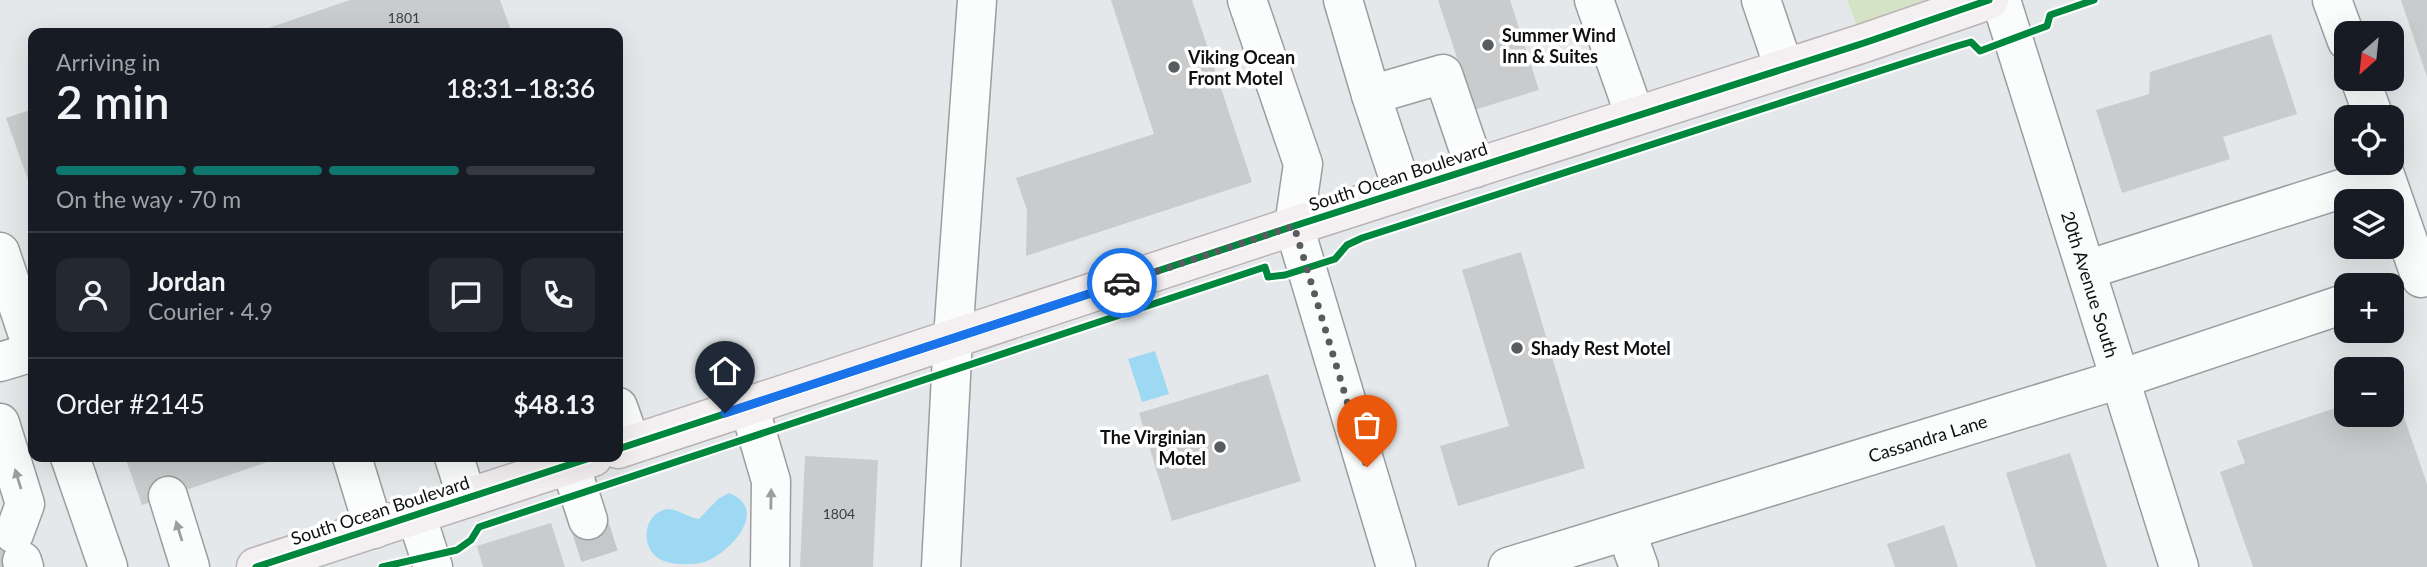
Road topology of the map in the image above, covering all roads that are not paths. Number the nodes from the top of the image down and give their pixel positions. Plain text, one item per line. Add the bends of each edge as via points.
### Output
1 (977, 0) edge
2 (1247, 0) edge
3 (1343, 0) edge
4 (1594, 0) edge
5 (1761, 0) edge
6 (1989, 0) edge
7 (2001, 0) edge
8 (2332, 0) edge
9 (1929, 10) edge
10 (2340, 21) edge
11 (1784, 68) junction
12 (1371, 95) junction
13 (1634, 116) junction
14 (1475, 168) junction
15 (2366, 175) edge
16 (2386, 175) edge
17 (1403, 191) junction
18 (1294, 226) junction
19 (0, 252) edge
20 (2086, 270) junction
21 (2413, 281) edge
22 (2334, 307) edge
23 (28, 336) edge
24 (953, 338) junction
25 (28, 353) edge
26 (0, 362) edge
27 (2120, 379) junction
28 (748, 406) junction
29 (0, 423) edge
30 (624, 447) edge
31 (72, 462) edge
32 (354, 462) edge
33 (456, 462) edge
34 (578, 462) edge
35 (581, 462) edge
36 (168, 496) dead end
37 (467, 498) junction
38 (416, 515) junction
39 (588, 520) tunnel mouth
40 (374, 528) junction
41 (1626, 531) junction
42 (20, 554) edge
43 (108, 567) edge
44 (190, 567) edge
45 (256, 567) edge
46 (433, 567) edge
47 (770, 567) edge
48 (941, 567) edge
49 (1396, 567) edge
50 (1508, 567) edge
51 (1639, 567) edge
52 (2179, 567) edge

1 - 24 street
2 - 18 street via 1303,164
3 - 12 street
4 - 13 street
5 - 11 street
6 - 9 main road, South Ocean Boulevard
7 - 20 street, 20th Avenue South
8 - 10 street
9 - 11 main road, South Ocean Boulevard
11 - 13 main road, South Ocean Boulevard
12 - 14 street via 1443,74
12 - 17 street
13 - 14 main road, South Ocean Boulevard
14 - 17 main road, South Ocean Boulevard
15 - 20 street
16 - 21 street
17 - 18 main road, South Ocean Boulevard
18 - 24 main road, South Ocean Boulevard
18 - 49 street
19 - 23 street
20 - 27 street, 20th Avenue South
22 - 27 street, Cassandra Lane
24 - 28 main road, South Ocean Boulevard
24 - 48 street
25 - 26 street
27 - 41 street, Cassandra Lane
27 - 52 street, 20th Avenue South
28 - 30 main road, South Ocean Boulevard
47 -> 28 street via 771,481
42 -> 29 street via 26,504
31 - 43 street
32 - 40 street
33 - 37 street
34 - 37 main road, South Ocean Boulevard
35 - 39 street
44 -> 36 street
37 - 38 main road, South Ocean Boulevard
38 - 40 main road, South Ocean Boulevard
38 - 46 street
40 - 45 main road, South Ocean Boulevard
41 - 50 street, Cassandra Lane
41 - 51 street

